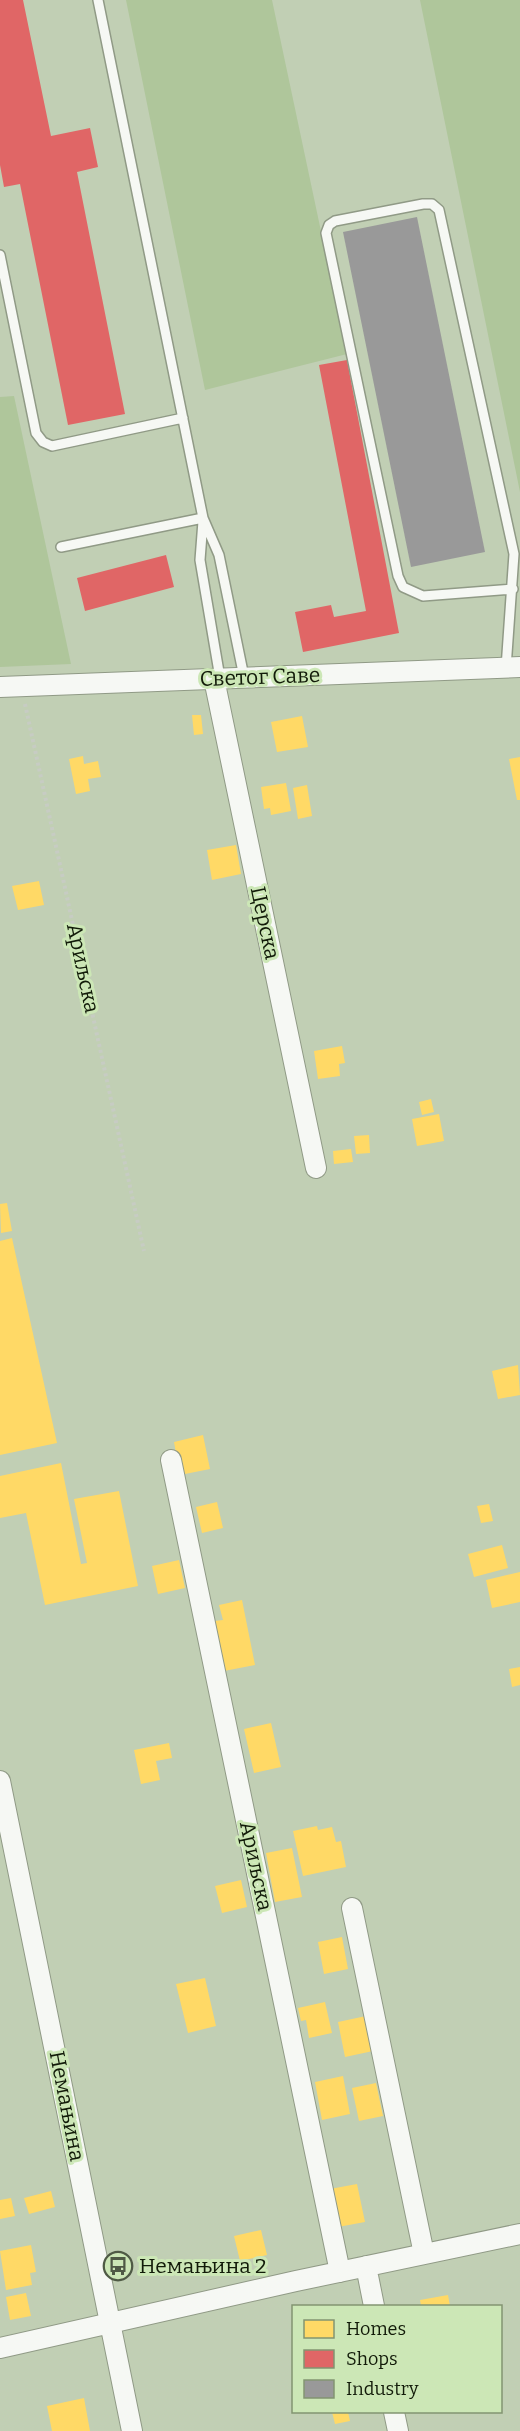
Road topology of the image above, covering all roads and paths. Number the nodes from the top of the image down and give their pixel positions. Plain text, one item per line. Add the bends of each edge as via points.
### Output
1 (98, 0) edge
2 (0, 255) edge
3 (183, 418) junction
4 (203, 518) junction
5 (61, 547) dead end
6 (513, 589) junction
7 (513, 667) edge
8 (244, 677) junction
9 (217, 678) junction
10 (21, 686) junction
11 (0, 687) edge
12 (316, 1168) dead end
13 (144, 1251) dead end
14 (171, 1460) dead end
15 (0, 1781) edge
16 (352, 1908) dead end
17 (520, 2234) edge
18 (424, 2254) junction
19 (366, 2266) junction
20 (340, 2272) junction
21 (374, 2305) edge
22 (109, 2323) junction
23 (0, 2348) edge
24 (394, 2413) edge
25 (132, 2431) edge
26 (398, 2431) edge

1 - 3 lane
2 - 3 lane via 36,434 43,442 52,446
3 - 4 lane
4 - 5 lane
4 - 8 lane via 219,555
4 - 9 lane via 200,560
6 - 6 lane via 511,535 439,210 432,204 423,204 335,221 326,233 403,587 423,596
6 - 7 lane
7 - 8 street, Светог Саве
8 - 9 street, Светог Саве
9 - 10 street, Светог Саве
9 - 12 street, Церска
10 - 11 street, Светог Саве
10 - 13 path, Ариљска
14 - 20 street, Ариљска
15 - 22 street, Немањина
16 - 18 street
17 - 18 street
18 - 19 street
19 - 20 street
19 - 21 street
20 - 22 street
22 - 23 street
22 - 25 street, Немањина
24 - 26 street

